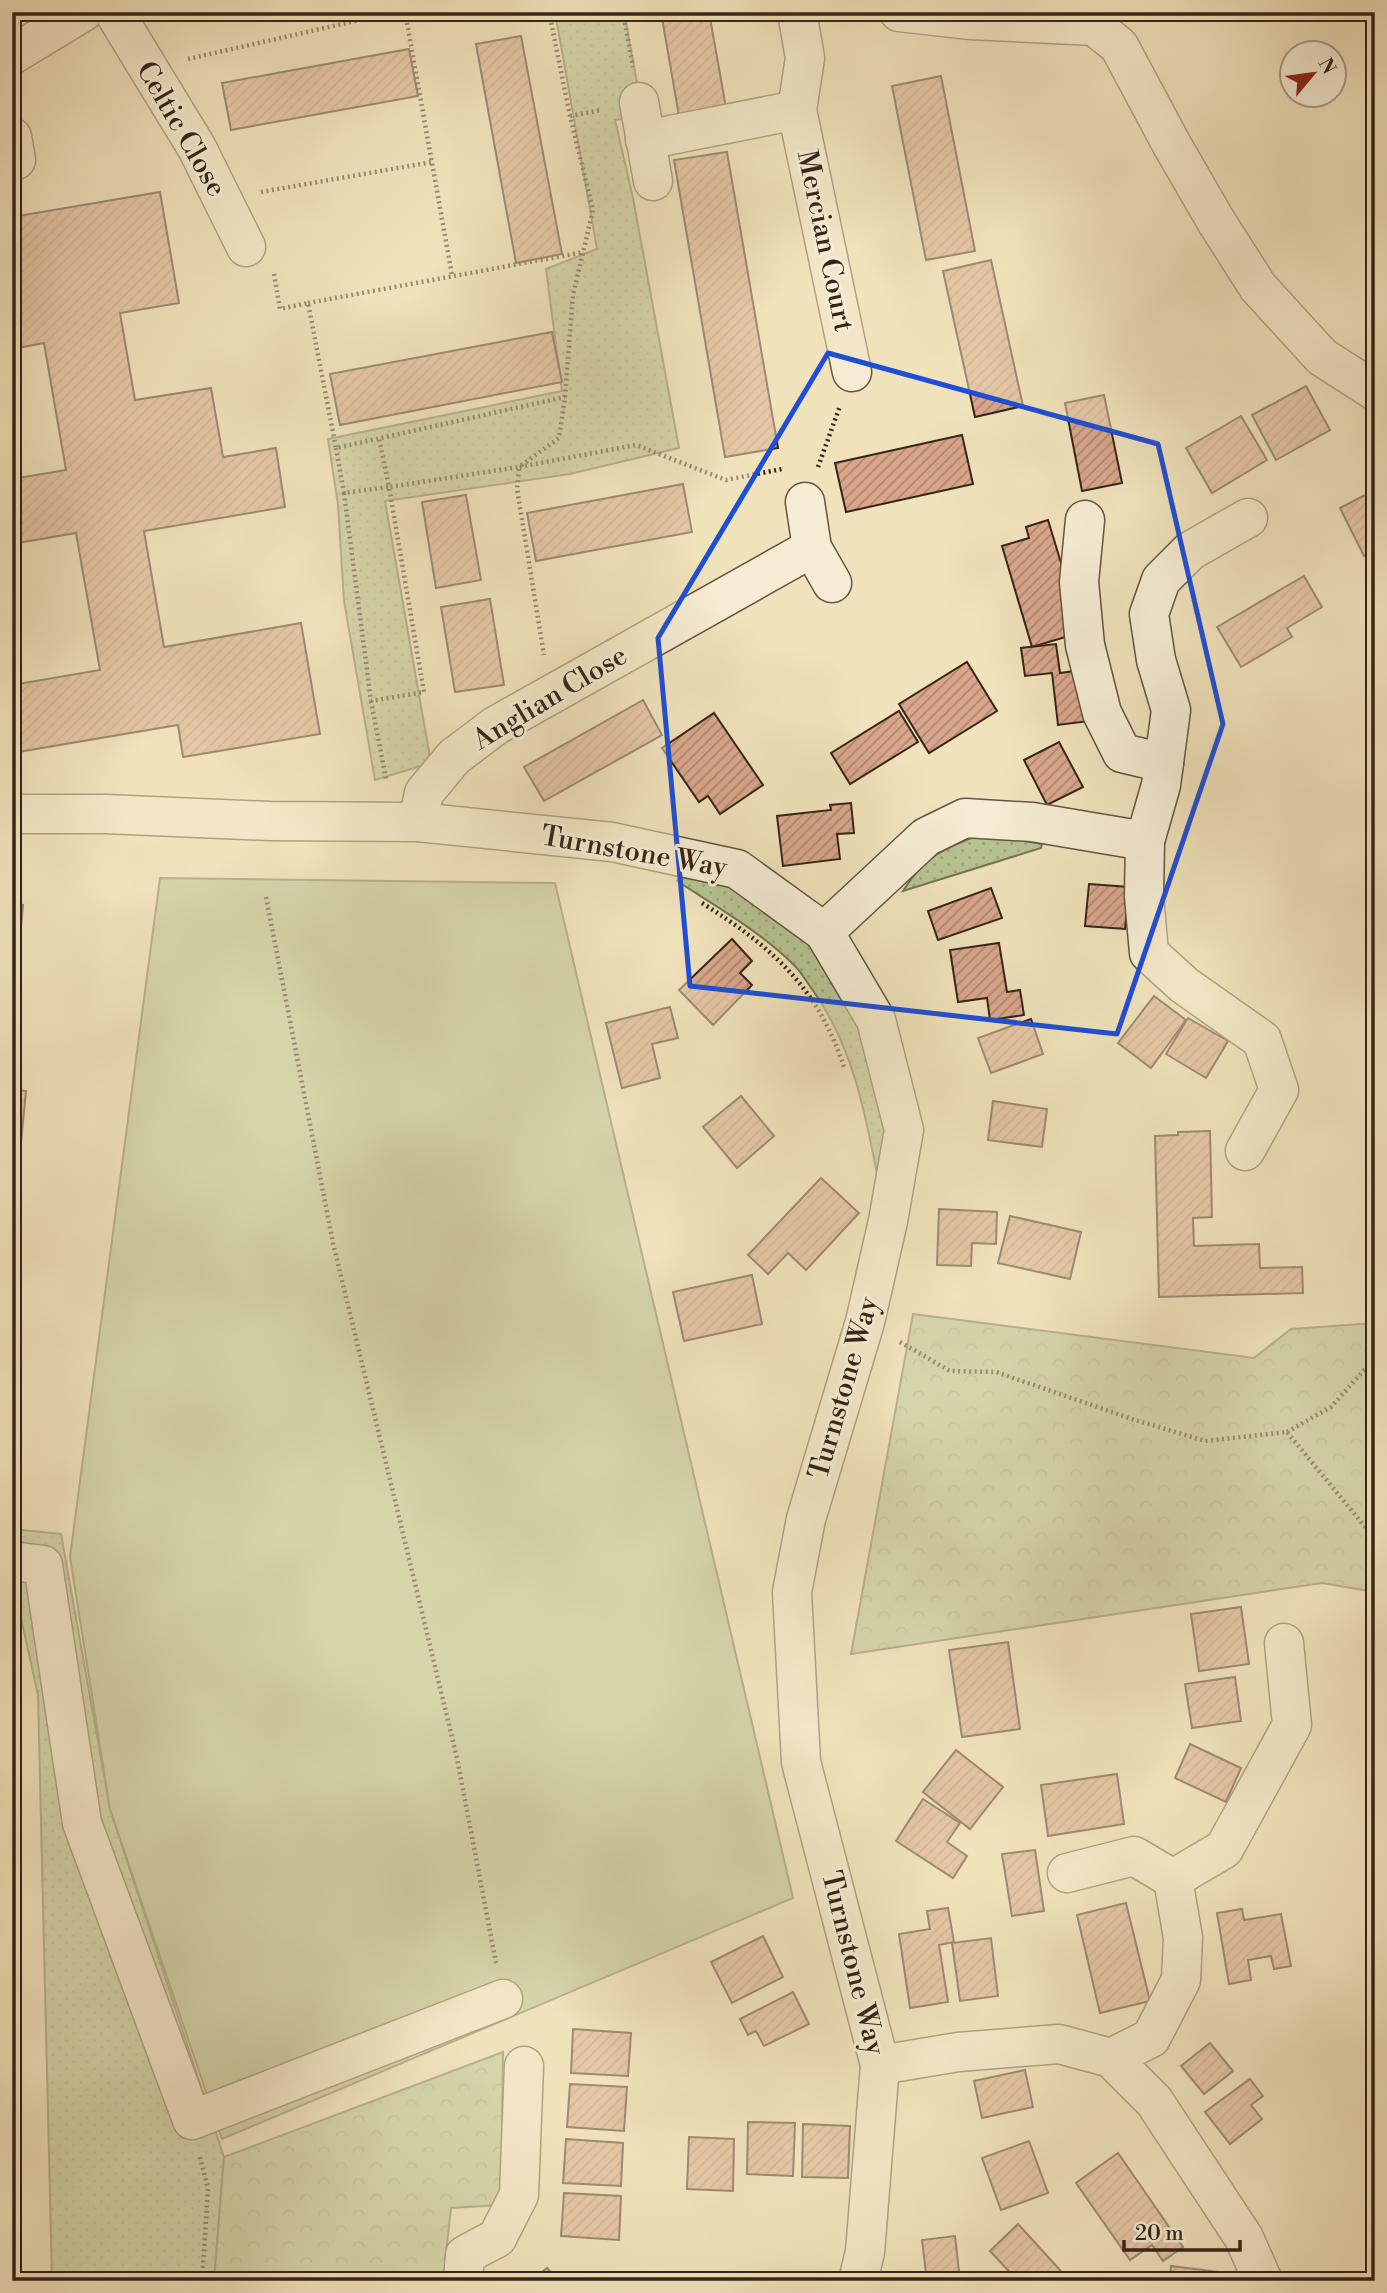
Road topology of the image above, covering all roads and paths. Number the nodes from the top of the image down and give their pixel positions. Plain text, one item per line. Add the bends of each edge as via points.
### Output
1 (83, 12) edge
2 (114, 12) edge
3 (395, 12) edge
4 (405, 12) edge
5 (549, 12) edge
6 (623, 12) edge
7 (797, 12) edge
8 (899, 12) edge
9 (12, 55) edge
10 (147, 68) junction
11 (639, 103) joint
12 (797, 110) junction
13 (12, 137) edge
14 (645, 140) junction
15 (12, 161) edge
16 (432, 162) junction
17 (653, 181) dead end
18 (221, 199) junction
19 (246, 247) joint
20 (584, 252) junction
21 (452, 275) junction
22 (308, 303) junction
23 (852, 372) joint
24 (1375, 391) edge
25 (565, 397) junction
26 (379, 438) junction
27 (335, 448) junction
28 (819, 462) junction
29 (519, 467) junction
30 (801, 478) junction
31 (389, 487) junction
32 (344, 493) junction
33 (1248, 519) dead end
34 (1085, 520) dead end
35 (812, 548) junction
36 (832, 583) dead end
37 (550, 695) junction
38 (371, 701) junction
39 (1164, 763) junction
40 (12, 814) edge
41 (406, 822) junction
42 (1144, 841) junction
43 (266, 897) dead end
44 (696, 900) dead end
45 (824, 932) junction
46 (846, 1072) dead end
47 (1245, 1151) dead end
48 (865, 1322) junction
49 (1375, 1358) edge
50 (1287, 1432) junction
51 (1375, 1539) edge
52 (12, 1561) edge
53 (1284, 1643) dead end
54 (1067, 1873) dead end
55 (1173, 1879) junction
56 (503, 1999) joint
57 (1111, 2058) junction
58 (880, 2065) junction
59 (524, 2066) dead end
60 (192, 2120) junction
61 (202, 2281) edge
62 (463, 2281) edge
63 (858, 2281) edge
64 (1263, 2281) edge

1 - 9 street
2 - 10 street, Celtic Close
3 - 10 path
4 - 16 path
5 - 20 path via 593,210
6 - 11 path
7 - 12 street, Mercian Court via 805,58
8 - 24 street via 1094,26 1119,46 1172,145 1258,287 1322,357
10 - 18 street, Celtic Close via 197,148
11 - 14 street
12 - 14 street, Mercian Court
12 - 23 street, Mercian Court
13 - 15 street via 16,160
14 - 17 street
16 - 18 path
16 - 21 path
18 - 19 street, Celtic Close
19 - 22 path via 270,256 280,309
20 - 21 path
20 - 25 path via 573,295
21 - 22 path
22 - 27 path
23 - 28 path
25 - 26 path
25 - 29 path via 559,438
26 - 27 path
26 - 31 path
27 - 32 path
28 - 30 path
28 - 30 path
29 - 30 path via 636,445 726,480
29 - 31 path
29 - 37 path via 517,489
30 - 35 street
31 - 32 path
31 - 38 path via 424,692
32 - 38 path
33 - 39 street via 1190,551 1161,580 1149,614 1171,710
34 - 39 street via 1079,582 1085,645 1102,713 1122,753
35 - 36 street
35 - 37 street, Anglian Close
37 - 41 street, Anglian Close via 495,726 453,757
38 - 41 path
39 - 42 street
40 - 41 street
41 - 45 street, Turnstone Way via 612,842 737,869
42 - 45 street via 1032,822 965,818 926,837
42 - 47 street via 1149,953 1184,985 1262,1040 1279,1090
43 - 56 path via 333,1243 457,1758
44 - 46 path via 792,972 820,1010
45 - 48 street, Turnstone Way via 876,1020 904,1130
48 - 50 path via 950,1371 996,1372 1205,1441
48 - 58 street, Turnstone Way via 806,1519 792,1592 801,1762
49 - 50 path via 1331,1407
50 - 51 path
52 - 60 street via 43,1565 82,1823
53 - 55 street via 1292,1725 1224,1849
54 - 55 street via 1134,1856
55 - 57 street via 1183,1938 1181,1980 1151,2038
56 - 60 street
57 - 58 street via 1059,2044 958,2052
57 - 64 street via 1154,2101 1244,2238
58 - 63 street, Turnstone Way via 865,2252
59 - 62 street via 519,2195 497,2238 465,2255
60 - 61 path via 208,2189

